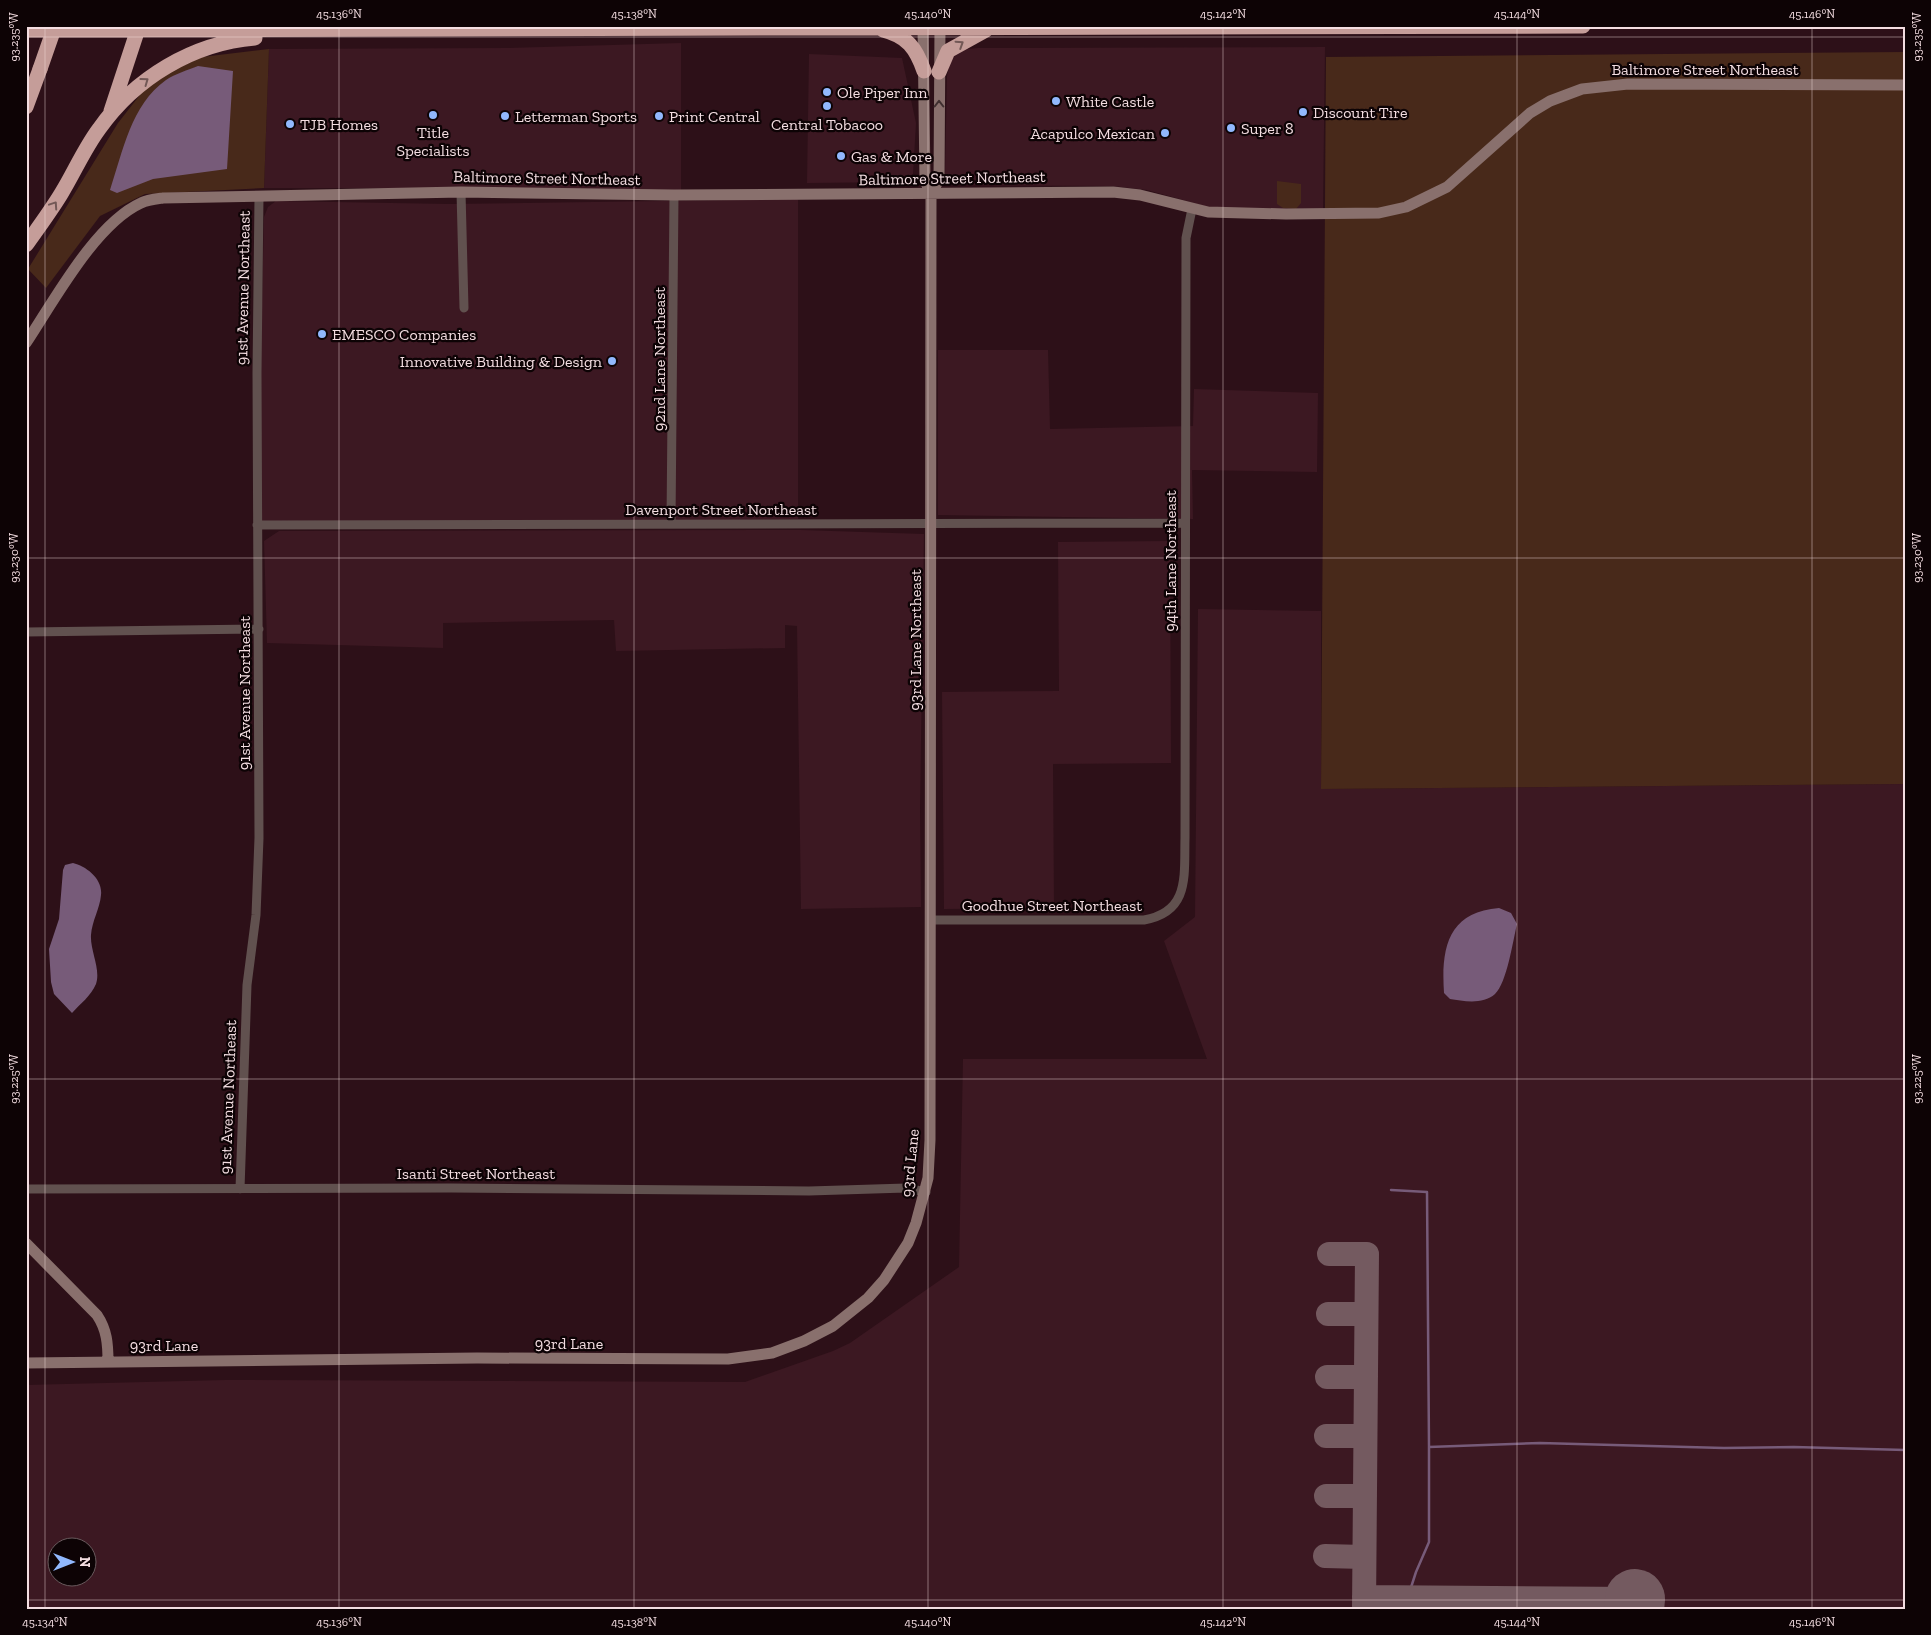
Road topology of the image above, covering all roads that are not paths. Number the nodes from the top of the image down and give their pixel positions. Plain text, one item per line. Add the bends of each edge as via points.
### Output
1 (55, 26) edge
2 (1584, 26) edge
3 (869, 27) edge
4 (923, 27) edge
5 (940, 27) edge
6 (139, 28) edge
7 (376, 28) junction
8 (992, 28) edge
9 (26, 30) edge
10 (932, 71) junction
11 (1905, 85) edge
12 (26, 107) edge
13 (110, 115) junction
14 (461, 192) junction
15 (932, 193) junction
16 (674, 195) junction
17 (259, 196) junction
18 (1192, 210) junction
19 (26, 245) edge
20 (464, 308) dead end
21 (26, 342) edge
22 (672, 523) junction
23 (1184, 523) junction
24 (931, 525) junction
25 (257, 526) junction
26 (259, 629) junction
27 (26, 632) edge
28 (1171, 909) joint
29 (930, 920) junction
30 (930, 1088) joint
31 (26, 1189) edge
32 (240, 1190) junction
33 (926, 1192) junction
34 (26, 1243) edge
35 (108, 1362) junction
36 (26, 1363) edge

1 - 12 highway, bridge
2 - 8 highway
3 - 4 highway
3 - 7 highway
3 - 10 highway via 894,33 912,45
4 - 5 highway
4 - 10 street, 93rd Lane Northeast
5 - 8 highway
5 - 10 street, 93rd Lane Northeast
6 - 7 highway
6 - 9 highway
6 - 13 highway
13 -> 7 highway via 140,84 184,56 238,39
10 -> 8 highway via 948,51
10 - 15 street, 93rd Lane Northeast via 939,180
11 - 18 street, Baltimore Street Northeast via 1598,86 1566,94 1539,107 1519,121 1460,177 1406,207 1364,214 1227,214
19 -> 13 highway
14 - 16 street, Baltimore Street Northeast
14 - 17 street, Baltimore Street Northeast
14 - 20 street
15 - 16 street, Baltimore Street Northeast
15 - 18 street, Baltimore Street Northeast via 1113,192 1146,196
15 - 24 street, 93rd Lane Northeast
16 - 22 street, 92nd Lane Northeast
17 - 21 street, Baltimore Street Northeast via 163,198 142,202 124,213 102,234 70,275
17 - 25 street, 91st Avenue Northeast
18 - 23 street, 94th Lane Northeast via 1186,238
22 - 24 street, Davenport Street Northeast
22 - 25 street, Davenport Street Northeast
23 - 24 street, Davenport Street Northeast
23 - 28 street, 94th Lane Northeast via 1185,867 1182,888
24 - 29 street, 93rd Lane Northeast
25 - 26 street, 91st Avenue Northeast
26 - 27 street
26 - 32 street, 91st Avenue Northeast via 259,838 256,915 247,985
28 - 29 street, Goodhue Street Northeast via 1156,918 1144,920
29 - 30 street, 93rd Lane Northeast
30 - 33 street, 93rd Lane
31 - 32 street, Isanti Street Northeast
32 - 33 street, Isanti Street Northeast via 906,1188
33 - 35 street, 93rd Lane via 908,1242 884,1280 868,1298 818,1334 788,1348 756,1356 728,1359
34 - 35 street via 97,1316 108,1344
35 - 36 street, 93rd Lane

